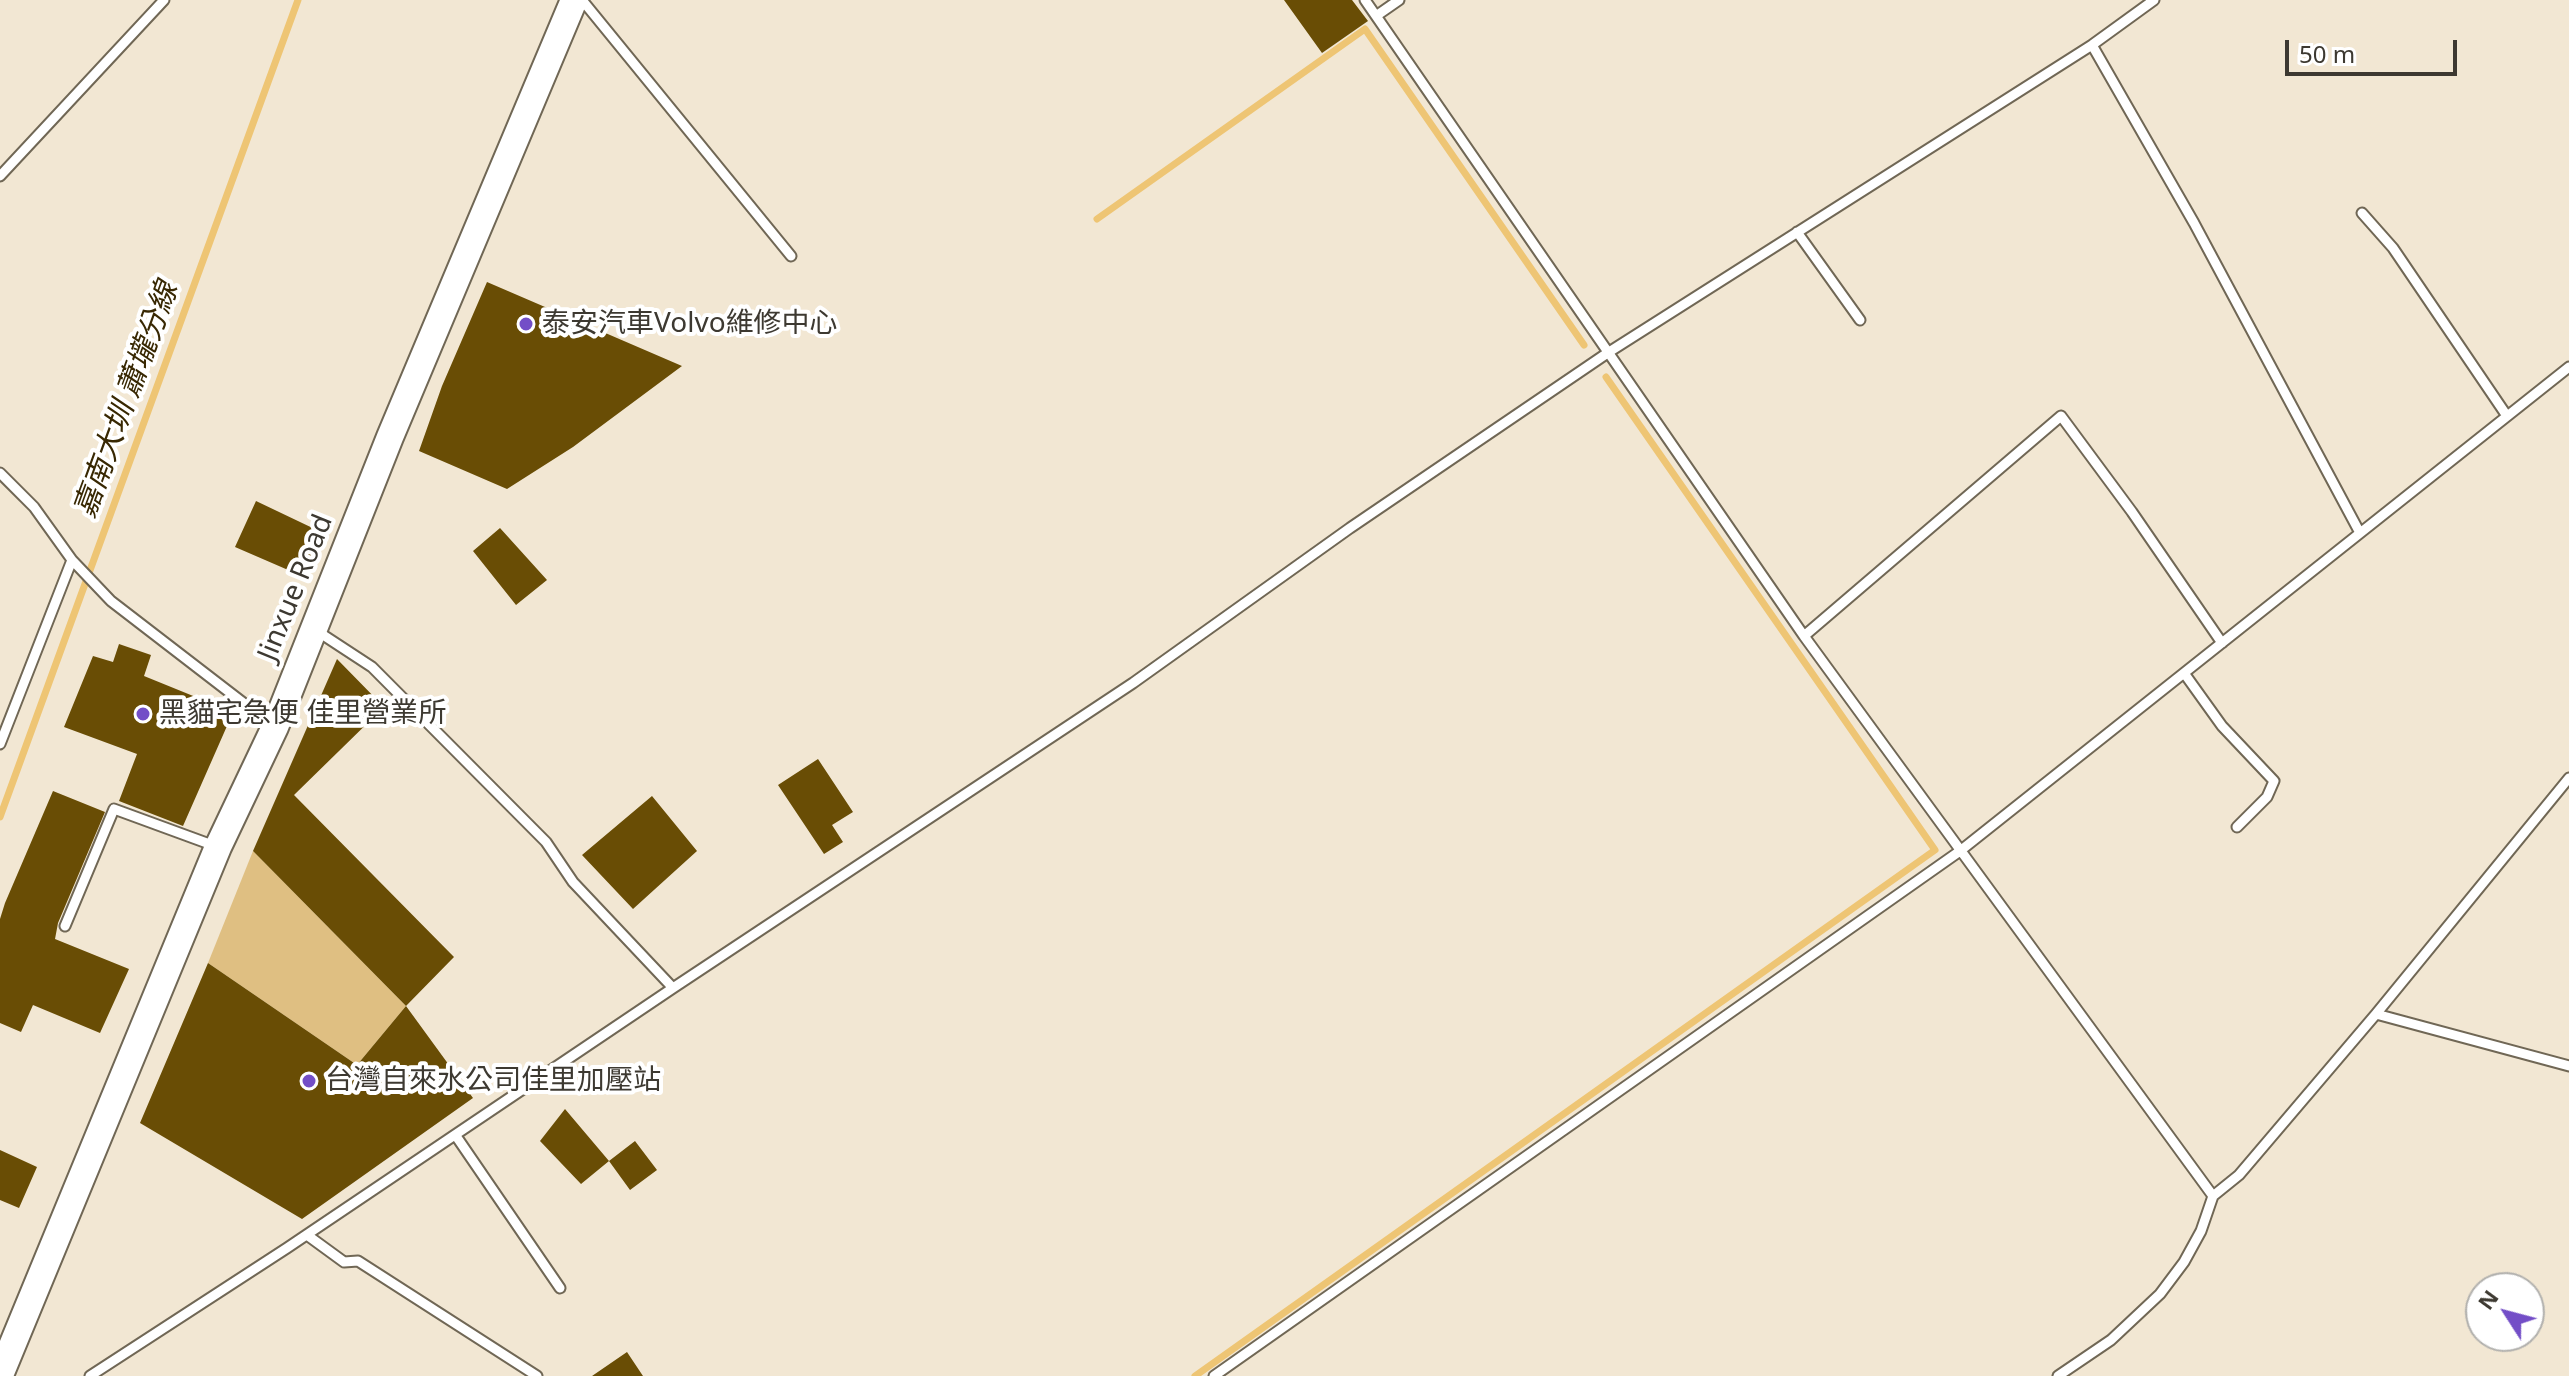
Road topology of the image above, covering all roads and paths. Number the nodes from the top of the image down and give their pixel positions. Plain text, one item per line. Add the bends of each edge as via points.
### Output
1 (164, 0) edge
2 (574, 0) edge
3 (582, 0) edge
4 (1365, 0) edge
5 (1399, 0) edge
6 (2154, 0) edge
7 (1376, 16) junction
8 (2092, 45) junction
9 (0, 176) edge
10 (2362, 213) dead end
11 (1797, 232) junction
12 (791, 256) dead end
13 (1860, 320) dead end
14 (1609, 352) junction
15 (2569, 367) edge
16 (2507, 416) junction
17 (0, 473) edge
18 (2360, 533) junction
19 (72, 560) junction
20 (315, 629) junction
21 (1804, 636) junction
22 (2222, 643) junction
23 (2184, 673) junction
24 (275, 727) junction
25 (0, 744) edge
26 (2569, 778) edge
27 (2237, 827) dead end
28 (218, 847) junction
29 (1960, 851) junction
30 (65, 926) dead end
31 (673, 988) junction
32 (2376, 1014) junction
33 (2569, 1066) edge
34 (456, 1136) junction
35 (2213, 1196) junction
36 (307, 1235) junction
37 (560, 1288) dead end
38 (0, 1375) edge
39 (90, 1376) edge
40 (537, 1376) edge
41 (1214, 1376) edge
42 (2058, 1376) edge

1 - 9 lane
2 - 20 main road, Jinxue Road
3 - 12 lane
4 - 7 lane
5 - 7 lane
6 - 8 lane
7 - 14 lane
8 - 11 lane
8 - 18 lane
10 - 16 lane via 2393,248
11 - 13 lane
11 - 14 lane
14 - 21 lane
14 - 31 lane via 1133,683
15 - 16 lane
16 - 18 lane
17 - 19 lane via 34,507
18 - 22 lane
19 - 24 lane via 111,601
19 - 25 lane
20 - 24 main road, Jinxue Road
20 - 31 lane via 372,667 438,733 546,842 573,882
21 - 22 lane via 2061,416
21 - 29 lane
22 - 23 lane
23 - 27 lane via 2222,726 2274,781 2267,797
23 - 29 lane
24 - 28 main road, Jinxue Road
26 - 32 lane
28 - 30 lane via 114,809
28 - 38 main road, Jinxue Road
29 - 35 lane
29 - 41 lane
31 - 34 lane
32 - 33 lane
32 - 35 lane via 2239,1175
34 - 36 lane
34 - 37 lane
35 - 42 lane via 2201,1231 2160,1294 2111,1340
36 - 39 lane
36 - 40 lane via 344,1262 358,1261

